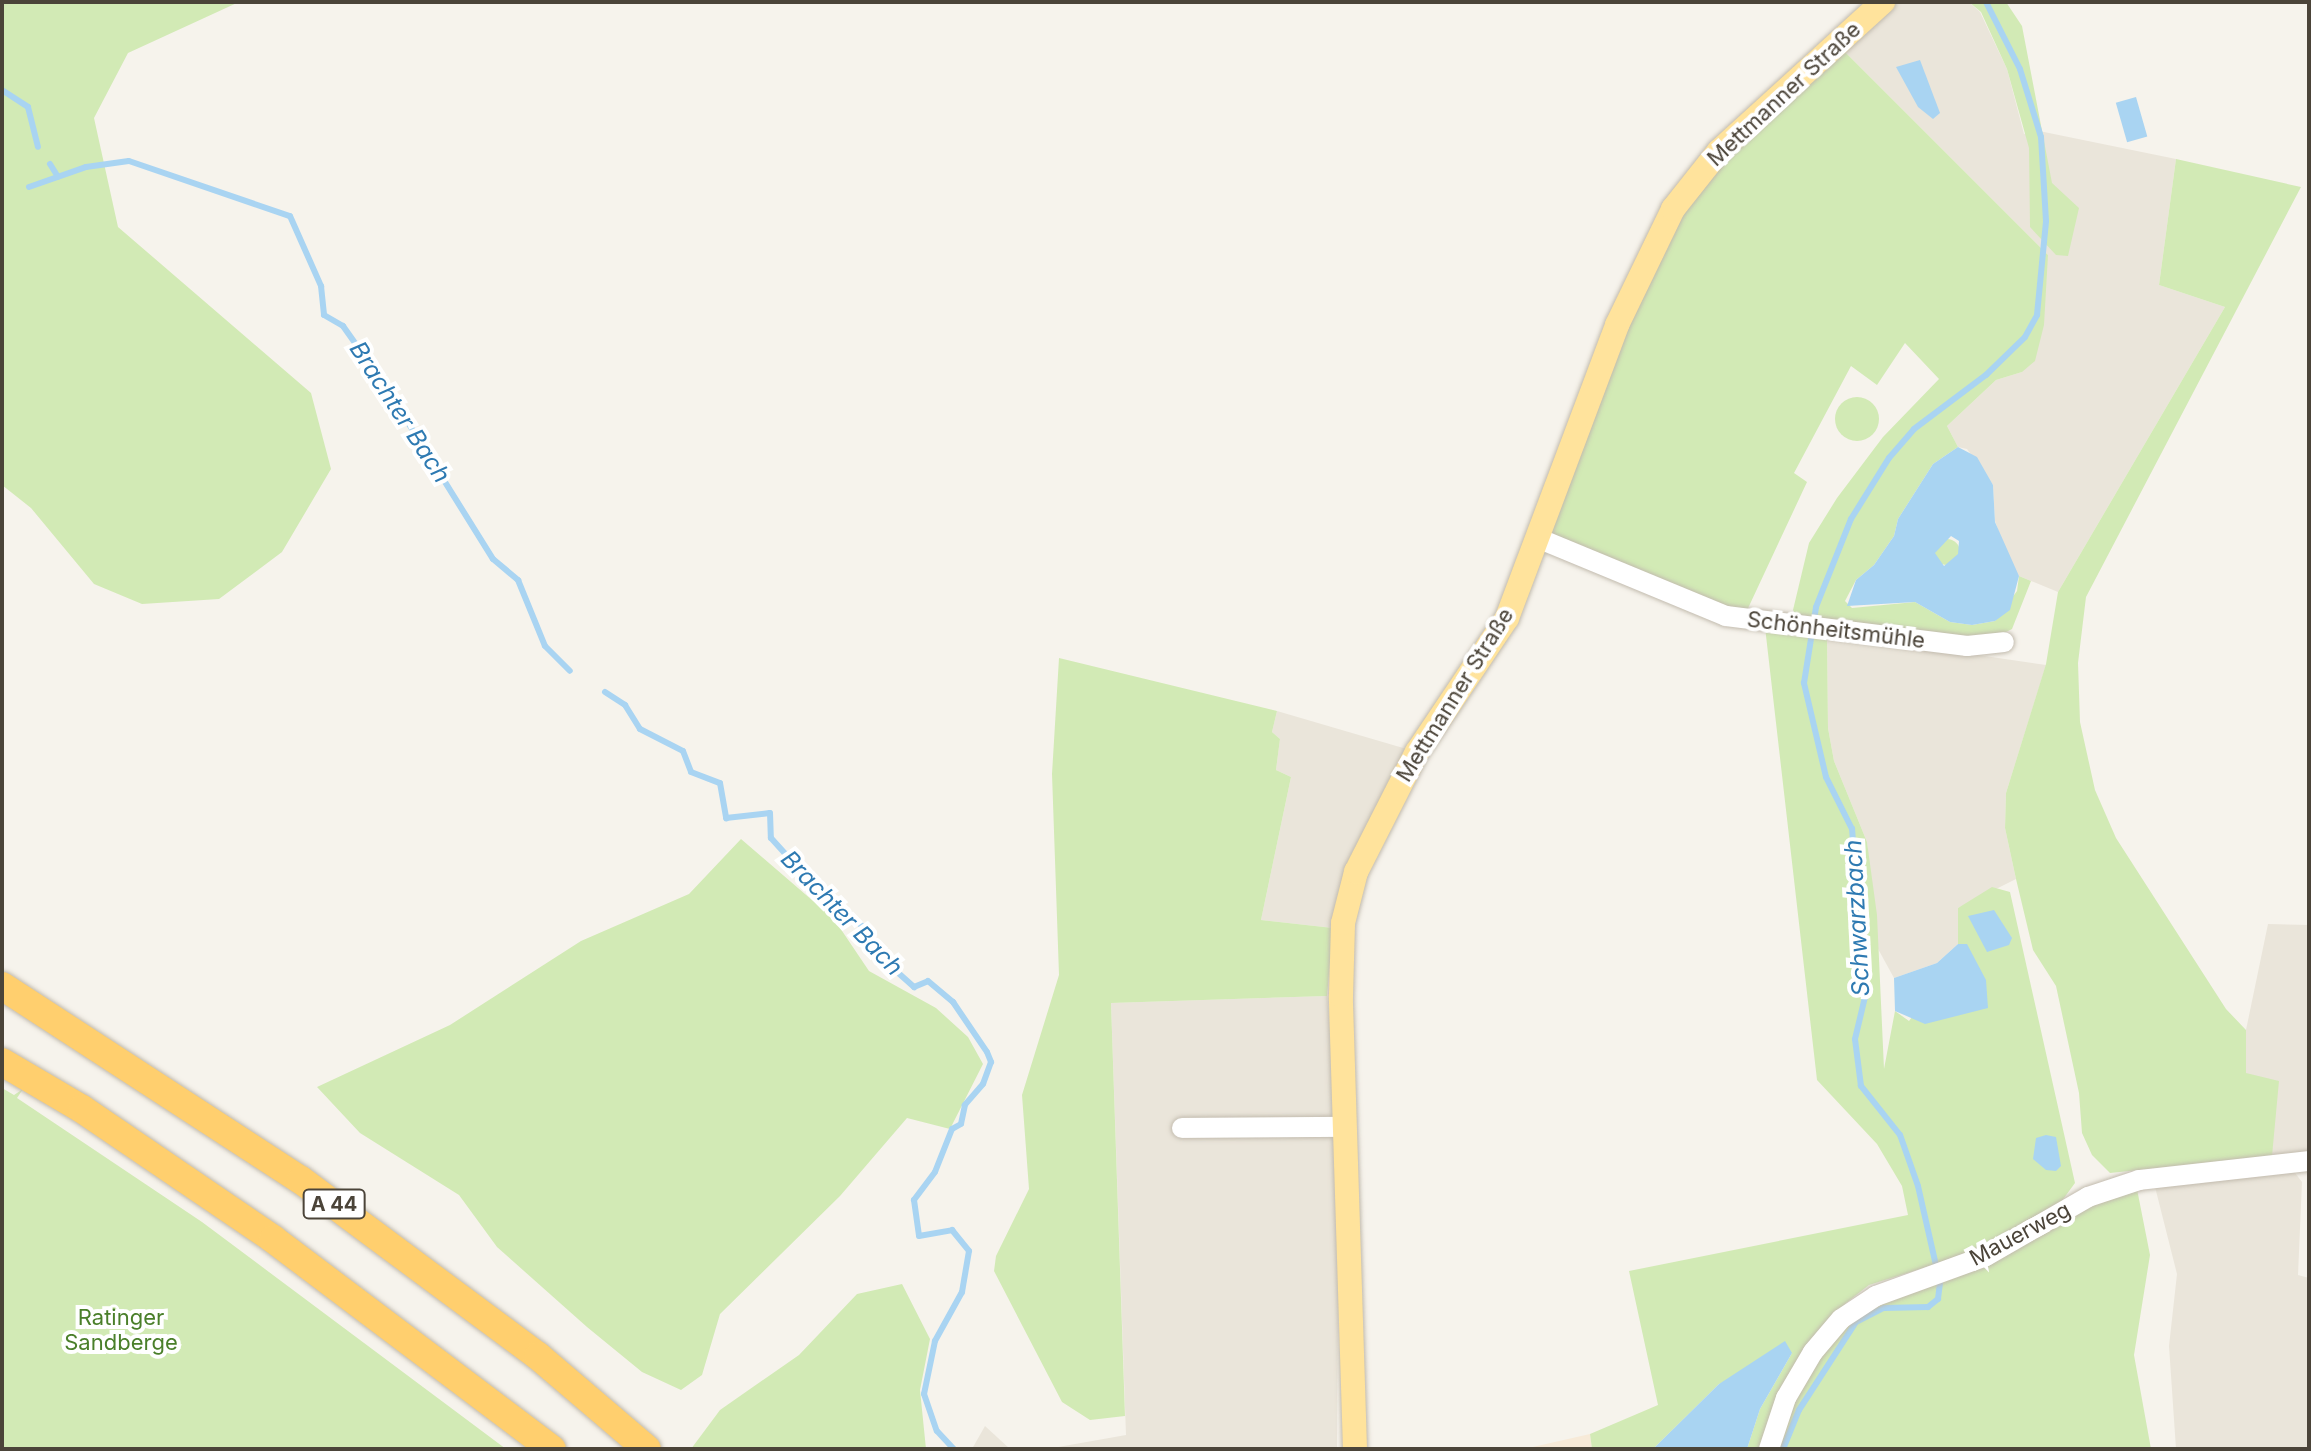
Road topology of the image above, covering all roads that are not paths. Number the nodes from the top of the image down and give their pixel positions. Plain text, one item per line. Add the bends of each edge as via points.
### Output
1 (1883, 2) edge
2 (1540, 539) junction
3 (2004, 642) dead end
4 (2, 986) edge
5 (2, 1062) edge
6 (1342, 1127) junction
7 (1182, 1128) dead end
8 (2309, 1161) edge
9 (519, 1421) junction
10 (543, 1449) edge
11 (552, 1449) edge
12 (647, 1449) edge
13 (1355, 1449) edge
14 (1769, 1449) edge

1 - 2 main road, Mettmanner Straße via 1719,151 1673,209 1612,339
2 - 3 street, Schönheitsmühle via 1726,616 1967,646
2 - 6 main road, Mettmanner Straße via 1507,618 1417,752 1356,872 1341,951
4 - 12 highway, A 44 via 301,1180 538,1356
5 - 9 highway, A 44 via 82,1109 273,1239
6 - 7 street
6 - 13 main road, Mettmanner Straße
8 - 14 street, Mauerweg via 2139,1180 2088,1197 2019,1240 1876,1296 1841,1319 1813,1352 1786,1398
9 - 10 highway
9 - 11 highway, A 44

